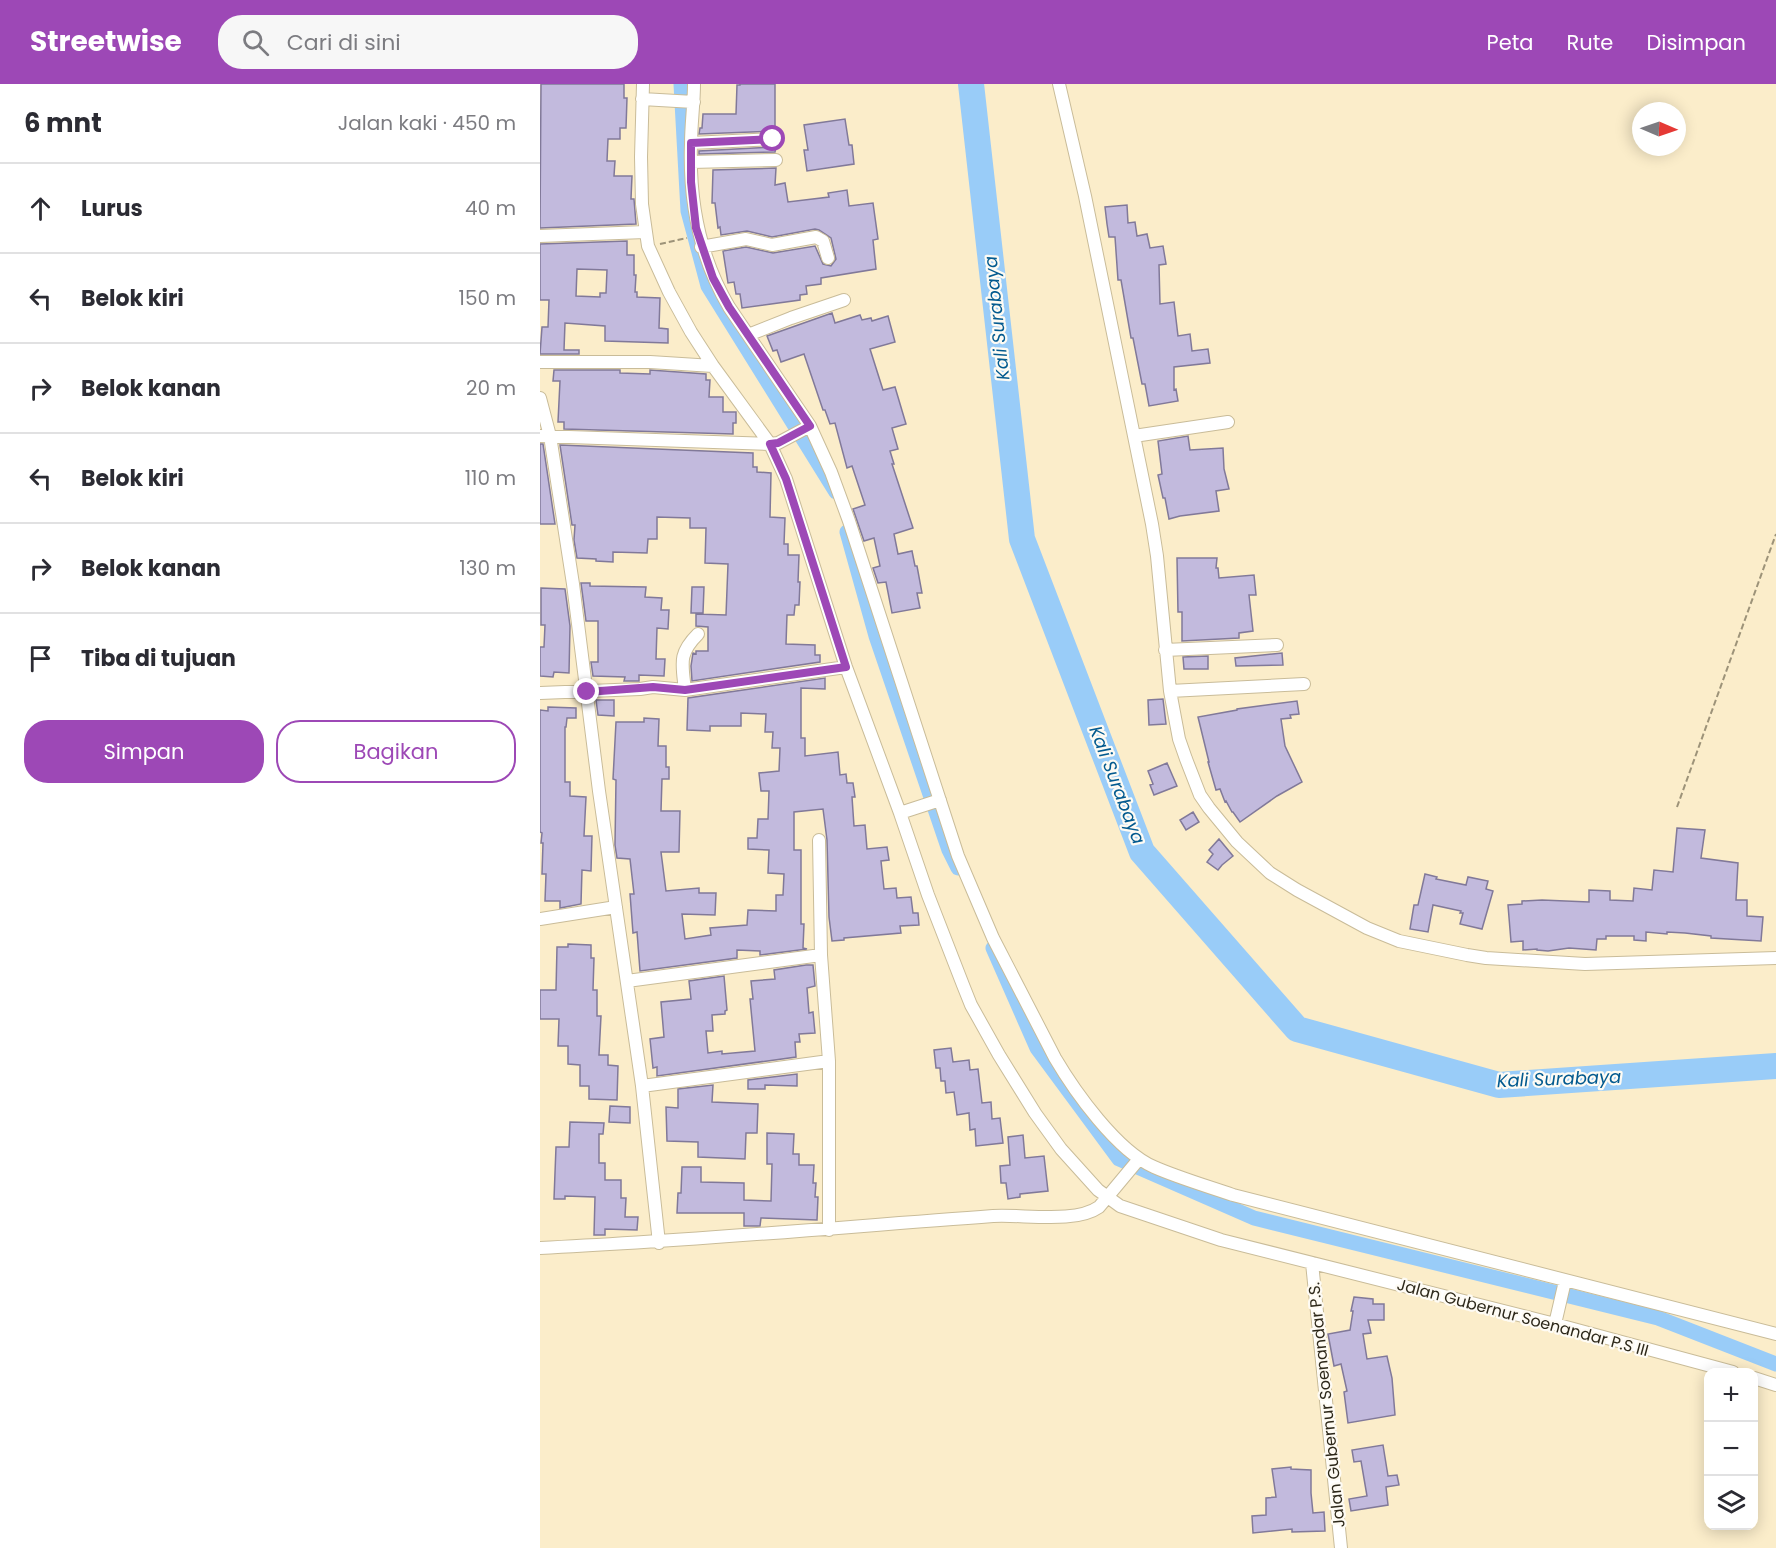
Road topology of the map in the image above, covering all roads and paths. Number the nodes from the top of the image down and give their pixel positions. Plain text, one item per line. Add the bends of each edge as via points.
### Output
1 (643, 84) edge
2 (694, 84) edge
3 (1059, 84) edge
4 (642, 99) junction
5 (691, 102) junction
6 (773, 139) dead end
7 (691, 143) junction
8 (776, 160) dead end
9 (691, 162) junction
10 (645, 232) junction
11 (540, 236) edge
12 (698, 241) junction
13 (663, 243) dead end
14 (828, 258) dead end
15 (844, 300) dead end
16 (748, 335) junction
17 (540, 362) edge
18 (713, 366) junction
19 (540, 398) edge
20 (1228, 422) dead end
21 (807, 427) junction
22 (545, 436) edge
23 (1134, 436) junction
24 (774, 444) junction
25 (1776, 534) edge
26 (698, 634) dead end
27 (1277, 645) dead end
28 (1165, 650) junction
29 (846, 667) junction
30 (1304, 684) dead end
31 (685, 690) junction
32 (1170, 691) junction
33 (587, 692) junction
34 (540, 693) edge
35 (938, 801) junction
36 (1677, 807) dead end
37 (903, 812) junction
38 (819, 840) dead end
39 (616, 907) junction
40 (540, 919) edge
41 (821, 956) junction
42 (1776, 958) edge
43 (627, 981) junction
44 (829, 1061) junction
45 (642, 1086) junction
46 (1138, 1160) junction
47 (1106, 1197) junction
48 (829, 1230) junction
49 (659, 1242) junction
50 (540, 1248) edge
51 (1312, 1263) junction
52 (1565, 1283) junction
53 (1556, 1320) junction
54 (1776, 1334) edge
55 (1718, 1368) edge
56 (1758, 1379) edge
57 (1776, 1384) edge
58 (1341, 1548) edge

1 - 4 street
2 - 5 street
3 - 23 street
4 - 5 street
4 - 10 street
5 - 7 street
6 - 7 street
7 - 9 street
8 - 9 street
9 - 12 street
10 - 11 street
10 - 18 street via 669,292
12 - 13 path
12 - 14 street via 746,239 772,245 816,237 823,241
12 - 16 street via 719,291
15 - 16 street
16 - 21 street
17 - 18 street
18 - 24 street
19 - 22 street
20 - 23 street
21 - 24 street
21 - 35 street via 831,472 849,520
22 - 24 street
22 - 33 street via 573,584
23 - 28 street via 1157,556
24 - 29 street
25 - 36 path
26 - 31 street via 684,653
27 - 28 street
28 - 32 street
29 - 31 street
29 - 37 street
30 - 32 street
31 - 33 street via 653,687
32 - 42 street via 1179,739 1193,780 1209,808 1237,842 1277,878 1367,928 1399,941 1486,958 1585,964
33 - 34 street
33 - 39 street
35 - 37 street
35 - 46 street via 983,916 1050,1050 1102,1123
37 - 47 street via 928,896 971,1005 1052,1137
38 - 41 street
39 - 40 street
39 - 43 street
41 - 43 street
41 - 44 street
43 - 45 street
44 - 45 street
44 - 48 street
45 - 49 street
46 - 47 street
46 - 52 street via 1233,1195
47 - 48 street via 1094,1211 1076,1216 996,1216
47 - 51 street, Jalan Gubernur Soenandar P.S III via 1120,1206 1221,1240
48 - 49 street
49 - 50 street
51 - 53 street, Jalan Gubernur Soenandar P.S III
51 - 58 street, Jalan Gubernur Soenandar P.S.
52 - 53 street
52 - 54 street
53 - 55 street, Jalan Gubernur Soenandar P.S III
56 - 57 street

